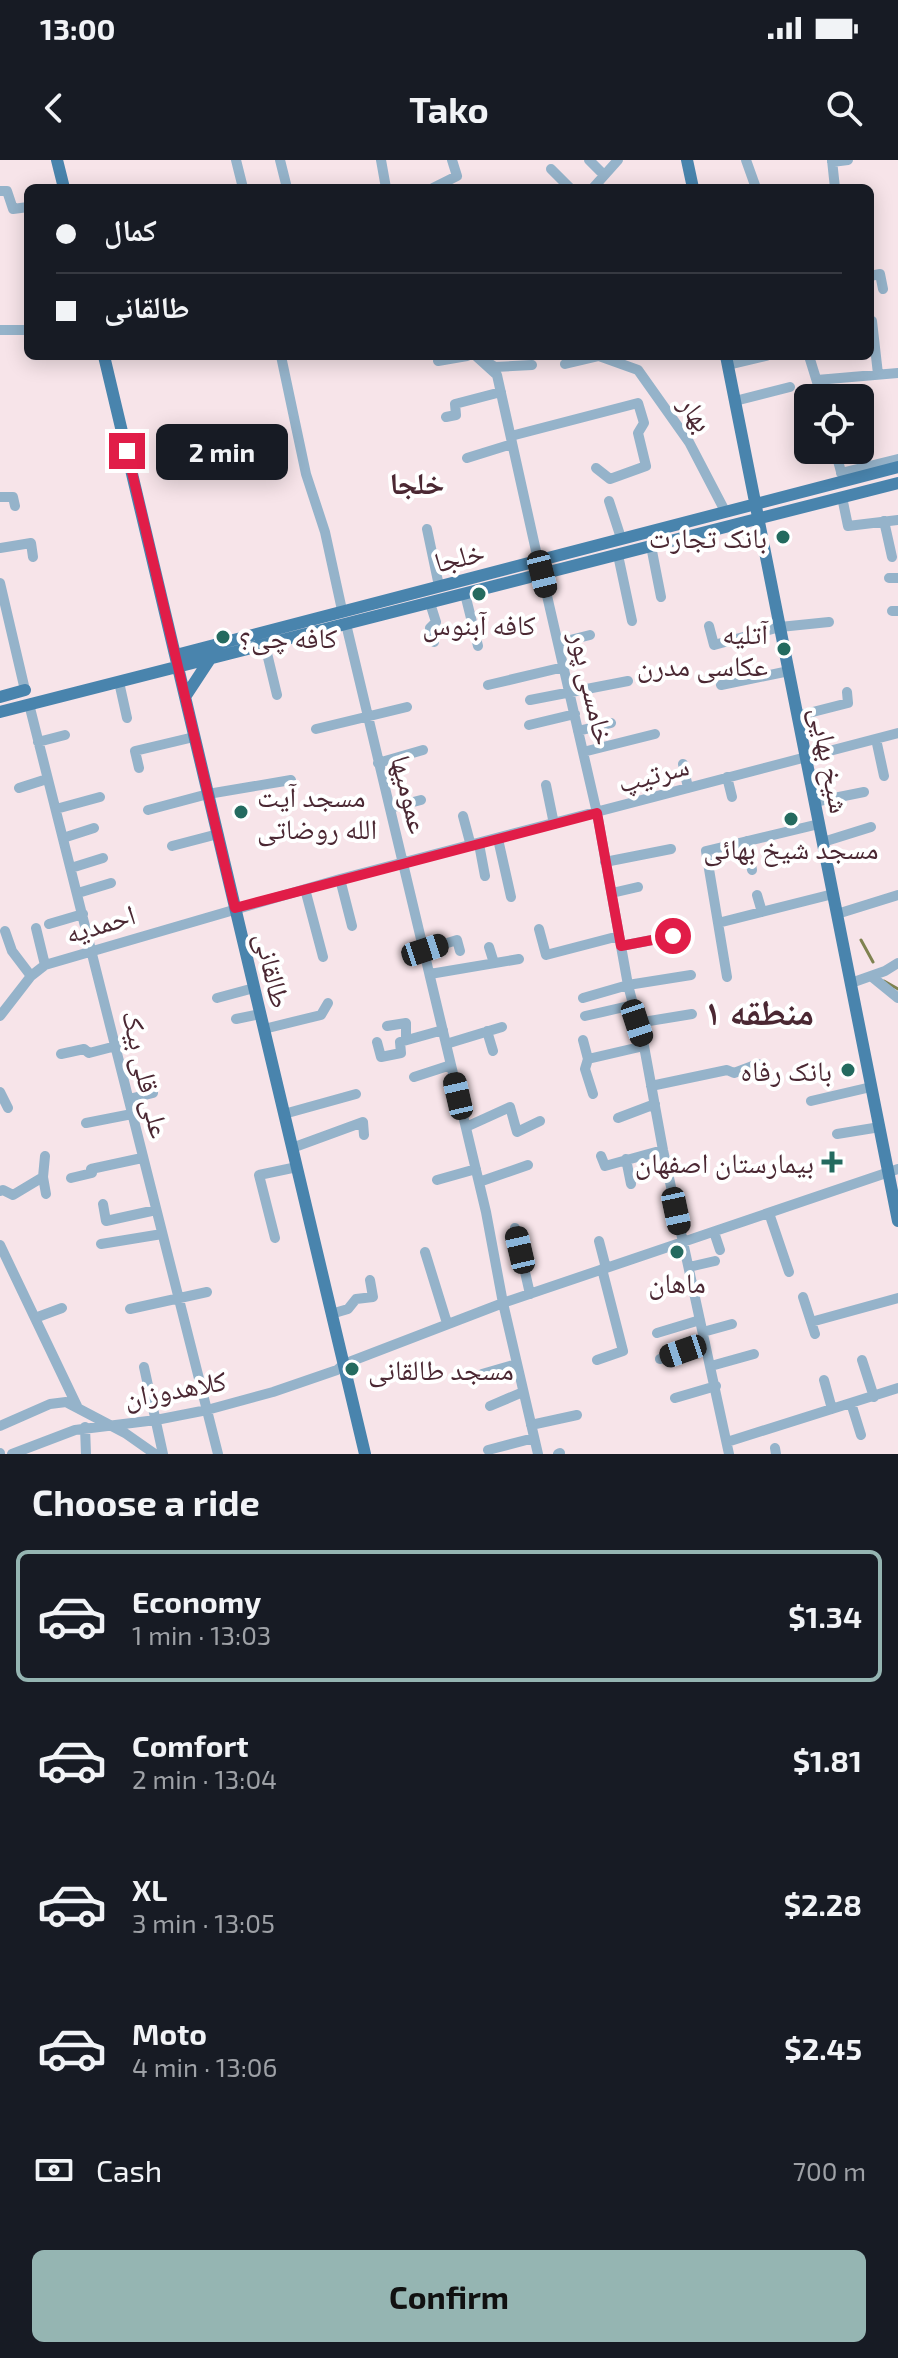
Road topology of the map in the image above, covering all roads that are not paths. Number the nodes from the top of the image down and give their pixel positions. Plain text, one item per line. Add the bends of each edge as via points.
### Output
1 (57, 160) edge
2 (236, 160) edge
3 (280, 160) edge
4 (381, 160) edge
5 (452, 160) edge
6 (589, 160) edge
7 (618, 160) edge
8 (687, 160) edge
9 (746, 160) edge
10 (848, 160) edge
11 (832, 161) edge
12 (551, 169) dead end
13 (604, 175) junction
14 (63, 184) edge
15 (242, 184) edge
16 (286, 184) edge
17 (385, 184) edge
18 (448, 184) edge
19 (566, 184) edge
20 (596, 184) edge
21 (692, 184) edge
22 (755, 184) edge
23 (835, 184) edge
24 (0, 191) edge
25 (24, 208) edge
26 (874, 275) edge
27 (883, 289) dead end
28 (0, 330) edge
29 (24, 330) edge
30 (874, 339) edge
31 (105, 360) edge
32 (282, 360) edge
33 (444, 360) edge
34 (480, 360) edge
35 (483, 360) edge
36 (582, 360) edge
37 (610, 360) edge
38 (727, 360) edge
39 (810, 360) edge
40 (438, 361) dead end
41 (565, 364) dead end
42 (532, 365) dead end
43 (898, 373) edge
44 (878, 374) junction
45 (817, 380) junction
46 (818, 384) edge
47 (790, 387) dead end
48 (501, 392) junction
49 (735, 401) junction
50 (446, 417) dead end
51 (511, 440) junction
52 (467, 458) dead end
53 (898, 459) edge
54 (839, 464) edge
55 (898, 467) edge
56 (596, 468) dead end
57 (842, 476) junction
58 (898, 483) edge
59 (0, 497) edge
60 (842, 497) junction
61 (609, 501) dead end
62 (755, 503) junction
63 (15, 506) dead end
64 (725, 511) junction
65 (758, 518) junction
66 (689, 520) junction
67 (898, 520) edge
68 (884, 521) junction
69 (427, 529) dead end
70 (693, 535) junction
71 (621, 538) junction
72 (651, 546) junction
73 (0, 548) edge
74 (618, 555) junction
75 (33, 557) dead end
76 (892, 557) dead end
77 (538, 560) junction
78 (542, 574) junction
79 (496, 578) junction
80 (0, 583) edge
81 (439, 586) junction
82 (465, 594) junction
83 (661, 597) dead end
84 (430, 603) junction
85 (342, 610) junction
86 (632, 621) dead end
87 (829, 622) dead end
88 (346, 624) junction
89 (709, 626) dead end
90 (780, 627) junction
91 (169, 629) junction
92 (590, 635) dead end
93 (434, 642) dead end
94 (558, 643) junction
95 (265, 645) junction
96 (478, 646) dead end
97 (222, 649) junction
98 (208, 652) junction
99 (177, 661) junction
100 (564, 667) junction
101 (789, 671) junction
102 (628, 681) dead end
103 (119, 682) junction
104 (488, 685) dead end
105 (721, 685) dead end
106 (25, 690) joint
107 (570, 692) junction
108 (847, 692) dead end
109 (277, 695) dead end
110 (0, 697) edge
111 (185, 697) junction
112 (530, 700) dead end
113 (29, 704) junction
114 (407, 707) dead end
115 (0, 712) edge
116 (575, 714) junction
117 (797, 716) junction
118 (127, 718) dead end
119 (368, 718) junction
120 (611, 723) dead end
121 (529, 725) dead end
122 (316, 729) dead end
123 (578, 731) junction
124 (898, 733) edge
125 (655, 734) dead end
126 (65, 735) dead end
127 (194, 737) junction
128 (876, 739) junction
129 (38, 742) junction
130 (423, 750) dead end
131 (583, 752) junction
132 (805, 756) junction
133 (378, 763) junction
134 (683, 764) dead end
135 (135, 765) dead end
136 (884, 776) dead end
137 (727, 777) junction
138 (47, 779) junction
139 (291, 780) dead end
140 (546, 785) dead end
141 (19, 788) dead end
142 (688, 788) junction
143 (864, 792) dead end
144 (208, 794) junction
145 (100, 797) dead end
146 (732, 797) dead end
147 (421, 800) dead end
148 (814, 802) junction
149 (390, 808) junction
150 (56, 809) junction
151 (148, 810) dead end
152 (597, 813) junction
153 (463, 816) dead end
154 (554, 824) junction
155 (819, 824) junction
156 (871, 827) dead end
157 (94, 828) dead end
158 (218, 834) junction
159 (63, 838) junction
160 (498, 839) junction
161 (747, 841) junction
162 (823, 842) junction
163 (475, 845) junction
164 (172, 846) dead end
165 (671, 849) dead end
166 (103, 858) dead end
167 (605, 862) junction
168 (404, 863) junction
169 (71, 868) junction
170 (752, 870) dead end
171 (485, 876) dead end
172 (340, 879) junction
173 (111, 883) dead end
174 (638, 887) dead end
175 (305, 889) junction
176 (78, 893) junction
177 (612, 893) junction
178 (833, 894) junction
179 (757, 895) dead end
180 (898, 895) edge
181 (511, 897) dead end
182 (235, 908) junction
183 (762, 912) junction
184 (83, 914) junction
185 (837, 914) junction
186 (718, 923) junction
187 (49, 924) dead end
188 (352, 926) dead end
189 (36, 928) dead end
190 (539, 929) dead end
191 (5, 931) dead end
192 (673, 936) dead end
193 (620, 941) junction
194 (489, 947) dead end
195 (425, 950) junction
196 (93, 951) junction
197 (460, 951) dead end
198 (323, 957) dead end
199 (519, 959) dead end
200 (494, 963) junction
201 (898, 963) edge
202 (45, 965) junction
203 (885, 971) junction
204 (430, 974) junction
205 (691, 975) dead end
206 (31, 976) junction
207 (871, 976) junction
208 (727, 977) dead end
209 (898, 979) edge
210 (851, 983) junction
211 (628, 985) junction
212 (254, 988) junction
213 (217, 998) dead end
214 (583, 998) dead end
215 (898, 998) edge
216 (328, 1003) dead end
217 (633, 1005) junction
218 (260, 1014) junction
219 (692, 1014) dead end
220 (0, 1016) edge
221 (585, 1016) dead end
222 (236, 1019) dead end
223 (637, 1023) junction
224 (387, 1026) dead end
225 (502, 1027) dead end
226 (264, 1029) junction
227 (443, 1030) junction
228 (487, 1031) junction
229 (406, 1039) junction
230 (583, 1040) dead end
231 (377, 1042) dead end
232 (446, 1044) junction
233 (116, 1046) junction
234 (644, 1046) junction
235 (493, 1051) dead end
236 (61, 1054) dead end
237 (588, 1059) junction
238 (451, 1065) junction
239 (763, 1071) dead end
240 (414, 1077) dead end
241 (651, 1086) junction
242 (871, 1087) junction
243 (0, 1092) edge
244 (153, 1093) dead end
245 (356, 1094) dead end
246 (593, 1094) dead end
247 (129, 1099) junction
248 (811, 1101) dead end
249 (655, 1104) junction
250 (8, 1108) dead end
251 (132, 1114) junction
252 (284, 1114) junction
253 (618, 1118) dead end
254 (540, 1121) dead end
255 (86, 1123) dead end
256 (466, 1127) junction
257 (880, 1127) junction
258 (837, 1134) dead end
259 (364, 1135) dead end
260 (292, 1148) junction
261 (663, 1150) junction
262 (45, 1156) dead end
263 (601, 1156) dead end
264 (142, 1158) junction
265 (626, 1159) junction
266 (528, 1165) dead end
267 (297, 1167) junction
268 (476, 1169) junction
269 (893, 1170) edge
270 (43, 1177) junction
271 (71, 1178) dead end
272 (437, 1180) dead end
273 (479, 1182) junction
274 (631, 1184) dead end
275 (0, 1191) edge
276 (46, 1194) dead end
277 (103, 1204) dead end
278 (156, 1210) junction
279 (769, 1213) junction
280 (898, 1221) edge
281 (515, 1228) dead end
282 (714, 1232) junction
283 (162, 1234) junction
284 (275, 1238) dead end
285 (599, 1241) dead end
286 (683, 1241) junction
287 (101, 1244) dead end
288 (0, 1245) edge
289 (425, 1252) dead end
290 (689, 1267) junction
291 (5, 1268) edge
292 (604, 1269) junction
293 (789, 1272) dead end
294 (370, 1280) dead end
295 (207, 1292) dead end
296 (530, 1294) junction
297 (803, 1297) dead end
298 (898, 1298) edge
299 (179, 1299) junction
300 (503, 1303) junction
301 (62, 1308) dead end
302 (130, 1309) dead end
303 (331, 1314) junction
304 (35, 1318) junction
305 (811, 1322) junction
306 (447, 1323) junction
307 (732, 1324) dead end
308 (703, 1332) junction
309 (657, 1333) dead end
310 (815, 1334) dead end
311 (754, 1354) dead end
312 (660, 1359) dead end
313 (597, 1360) dead end
314 (862, 1360) dead end
315 (344, 1364) junction
316 (517, 1364) junction
317 (711, 1366) junction
318 (144, 1367) dead end
319 (482, 1374) dead end
320 (824, 1380) dead end
321 (716, 1386) junction
322 (898, 1388) edge
323 (523, 1392) junction
324 (874, 1397) junction
325 (675, 1398) dead end
326 (851, 1403) junction
327 (77, 1406) junction
328 (490, 1406) dead end
329 (832, 1409) junction
330 (207, 1410) junction
331 (577, 1415) dead end
332 (156, 1420) junction
333 (105, 1424) junction
334 (531, 1425) junction
335 (0, 1426) edge
336 (85, 1427) junction
337 (861, 1435) dead end
338 (534, 1438) junction
339 (727, 1442) junction
340 (488, 1450) dead end
341 (12, 1454) edge
342 (86, 1454) edge
343 (155, 1454) edge
344 (163, 1454) edge
345 (218, 1454) edge
346 (365, 1454) edge
347 (538, 1454) edge
348 (729, 1454) edge

1 - 14 main road
2 - 15 street
3 - 16 street
4 - 17 street
5 - 18 street via 457,176
6 - 13 street
7 - 13 street
8 - 21 main road
9 - 22 street
10 - 11 street
11 - 23 street
12 - 19 street
13 - 20 street
24 - 25 street via 7,191 13,209
26 - 27 street via 880,274
28 - 29 street
30 - 44 street
31 - 91 main road, طالقانی
32 - 85 street
33 - 40 street
34 - 48 street via 497,375
35 - 42 street via 495,367
36 - 41 street, بهار
37 - 64 street, بهار via 638,370 689,442
38 - 49 main road, شیخ بهایی
39 - 45 street
43 - 44 street
44 - 45 street
45 - 46 street
47 - 49 street
48 - 50 street via 455,404 456,415
48 - 51 street
49 - 62 main road, شیخ بهایی
51 - 52 street
51 - 56 street via 638,403 646,466 610,479
51 - 77 street
53 - 57 street
54 - 57 street
55 - 57 main road, خلجا
57 - 62 main road, خلجا
58 - 60 main road, خلجا
59 - 63 street via 13,497
60 - 65 main road, خلجا
60 - 68 street via 848,526
61 - 71 street
62 - 64 main road, خلجا
62 - 65 main road, شیخ بهایی
64 - 66 main road, خلجا
65 - 70 main road, خلجا
65 - 90 main road, شیخ بهایی
66 - 70 main road
66 - 71 main road, خلجا
67 - 68 street
68 - 76 street
69 - 81 street
70 - 72 main road, خلجا
71 - 77 main road, خلجا
72 - 74 main road, خلجا
72 - 83 street
73 - 75 street via 31,543
74 - 78 main road, خلجا
74 - 86 street
77 - 79 main road, خلجا
78 - 79 main road, خلجا
78 - 94 street, خامسی پور
79 - 81 main road, خلجا
79 - 82 main road, خلجا
80 - 106 street
81 - 85 main road, خلجا
82 - 84 main road, خلجا
82 - 96 street
84 - 88 main road, خلجا
84 - 93 street via 436,622 430,628
85 - 97 main road, خلجا
87 - 90 street
88 - 95 main road, خلجا
88 - 119 street, عمومیها
89 - 90 street via 714,645
90 - 101 main road, شیخ بهایی
91 - 98 main road
91 - 99 main road, طالقانی
92 - 94 street
94 - 100 street, خامسی پور
95 - 97 main road, خلجا
95 - 109 street
97 - 98 main road, خلجا
98 - 99 main road, خلجا
98 - 111 main road
99 - 103 main road, خلجا
99 - 111 main road, طالقانی
100 - 104 street
100 - 107 street, خامسی پور
101 - 105 street
101 - 117 main road, شیخ بهایی
102 - 107 street
103 - 113 main road, خلجا
103 - 118 street
106 - 110 main road
107 - 112 street
107 - 116 street, خامسی پور
108 - 117 street via 848,703
111 - 127 main road, طالقانی
113 - 115 main road, خلجا
113 - 129 street, علی قلی بیک
114 - 119 street
116 - 121 street
116 - 123 street, خامسی پور
117 - 132 main road, شیخ بهایی
119 - 122 street
119 - 133 street, عمومیها
120 - 123 street
123 - 131 street, خامسی پور
124 - 128 street, سرتیپ
125 - 131 street
126 - 129 street
127 - 135 street via 135,751
127 - 144 main road, طالقانی
128 - 132 street, سرتیپ
128 - 136 street
129 - 138 street, علی قلی بیک
130 - 133 street
131 - 152 street, خامسی پور
132 - 137 street, سرتیپ
132 - 148 main road, شیخ بهایی
133 - 149 street, عمومیها
134 - 142 street
137 - 142 street, سرتیپ
137 - 146 street
138 - 141 street
138 - 150 street, علی قلی بیک
139 - 144 street
140 - 154 street
142 - 152 street, سرتیپ
143 - 148 street
144 - 151 street
144 - 158 main road, طالقانی
145 - 150 street
147 - 149 street
148 - 155 main road, شیخ بهایی
149 - 168 street, عمومیها
150 - 159 street, علی قلی بیک
152 - 154 street, سرتیپ
152 - 167 street, خامسی پور
153 - 163 street
154 - 160 street, سرتیپ
155 - 161 street
155 - 162 main road, شیخ بهایی
156 - 162 street
157 - 159 street
158 - 164 street
158 - 182 main road, طالقانی
159 - 169 street, علی قلی بیک
160 - 163 street, سرتیپ
160 - 181 street
161 - 170 street
161 - 186 street via 706,851
162 - 178 main road, شیخ بهایی
163 - 168 street, سرتیپ
163 - 171 street
165 - 167 street
166 - 169 street
167 - 177 street, خامسی پور
168 - 172 street, سرتیپ
168 - 195 street, عمومیها
169 - 176 street, علی قلی بیک
172 - 175 street, سرتیپ
172 - 188 street
173 - 176 street
174 - 177 street
175 - 182 street, سرتیپ
175 - 198 street
176 - 184 street, علی قلی بیک
177 - 193 street, خامسی پور
178 - 183 street
178 - 185 main road, شیخ بهایی
179 - 183 street
180 - 185 street
182 - 196 street, احمدیه
182 - 212 main road, طالقانی
183 - 186 street
184 - 187 street
184 - 196 street, علی قلی بیک
185 - 210 main road, شیخ بهایی
186 - 208 street
189 - 202 street
190 - 193 street via 546,955
191 - 206 street
192 - 193 street
193 - 211 street, خامسی پور
194 - 200 street
195 - 197 street via 457,940
195 - 204 street, عمومیها
196 - 202 street, احمدیه
196 - 233 street, علی قلی بیک
199 - 200 street
200 - 204 street
201 - 203 street
202 - 206 street, احمدیه
203 - 207 street
203 - 209 street
204 - 227 street, عمومیها
205 - 211 street
206 - 220 street, احمدیه
207 - 210 street
207 - 215 street
210 - 242 main road, شیخ بهایی
211 - 214 street
211 - 217 street, خامسی پور
212 - 213 street
212 - 218 main road, طالقانی
216 - 226 street via 321,1015
217 - 221 street
217 - 223 street, خامسی پور
218 - 222 street
218 - 226 main road, طالقانی
219 - 223 street
223 - 234 street, خامسی پور
224 - 229 street via 406,1023
225 - 228 street
226 - 252 main road, طالقانی
227 - 229 street
227 - 232 street, عمومیها
228 - 232 street
228 - 235 street
229 - 231 street via 400,1042 401,1053 381,1057
230 - 237 street
232 - 238 street, عمومیها
233 - 236 street
233 - 247 street, علی قلی بیک
234 - 237 street
234 - 241 street, خامسی پور
237 - 246 street via 585,1069
238 - 240 street
238 - 256 street, عمومیها
239 - 241 street via 758,1064
241 - 249 street, خامسی پور
242 - 248 street
242 - 257 main road, شیخ بهایی
243 - 250 street
244 - 247 street
245 - 252 street
247 - 251 street, علی قلی بیک
249 - 253 street
249 - 261 street, خامسی پور
251 - 255 street
251 - 264 street, علی قلی بیک
252 - 260 main road, طالقانی
254 - 256 street via 517,1132 510,1107
256 - 268 street, عمومیها
257 - 258 street
257 - 269 main road, شیخ بهایی
259 - 260 street via 363,1122
260 - 267 main road, طالقانی
261 - 265 street
261 - 286 street, خامسی پور
262 - 270 street
263 - 265 street via 605,1166
264 - 271 street
264 - 278 street, علی قلی بیک
265 - 274 street
266 - 273 street
267 - 284 street via 259,1175
267 - 303 main road, طالقانی
268 - 272 street
268 - 273 street, عمومیها
269 - 279 street, کلاهدوزان
269 - 280 main road, شیخ بهایی
270 - 275 street via 13,1195
270 - 276 street
273 - 300 street, عمومیها
277 - 278 street via 106,1221
278 - 283 street, علی قلی بیک
279 - 282 street, کلاهدوزان
279 - 293 street
281 - 296 street
282 - 286 street, کلاهدوزان
282 - 290 street via 717,1256
283 - 287 street
283 - 299 street, علی قلی بیک
285 - 292 street
286 - 290 street, خامسی پور
286 - 292 street, کلاهدوزان
288 - 291 street
289 - 306 street
290 - 308 street, خامسی پور
291 - 304 street
292 - 296 street, کلاهدوزان
292 - 313 street via 623,1351
294 - 303 street via 373,1297 356,1299 348,1309
295 - 299 street
296 - 300 street, کلاهدوزان
297 - 305 street
298 - 305 street
299 - 302 street
299 - 330 street, علی قلی بیک
300 - 306 street, کلاهدوزان
300 - 316 street, عمومیها
301 - 304 street
303 - 315 main road, طالقانی
304 - 327 street
305 - 310 street
306 - 315 street, کلاهدوزان
307 - 308 street
308 - 309 street
308 - 312 street
308 - 317 street, خامسی پور
311 - 317 street
314 - 324 street
315 - 330 street, کلاهدوزان
315 - 346 main road, طالقانی
316 - 319 street
316 - 323 street, عمومیها
317 - 321 street, خامسی پور
318 - 332 street
320 - 329 street
321 - 325 street
321 - 339 street, خامسی پور
322 - 324 street
323 - 328 street
323 - 334 street, عمومیها
324 - 326 street
326 - 329 street
326 - 337 street
327 - 333 street
327 - 335 street via 50,1404
329 - 339 street
330 - 332 street, کلاهدوزان
330 - 345 street, علی قلی بیک
331 - 334 street
332 - 333 street, کلاهدوزان
332 - 344 street
333 - 336 street, کلاهدوزان
333 - 343 street
334 - 338 street, عمومیها
336 - 341 street, کلاهدوزان
336 - 342 street
338 - 340 street
338 - 347 street, عمومیها
339 - 348 street, خامسی پور

